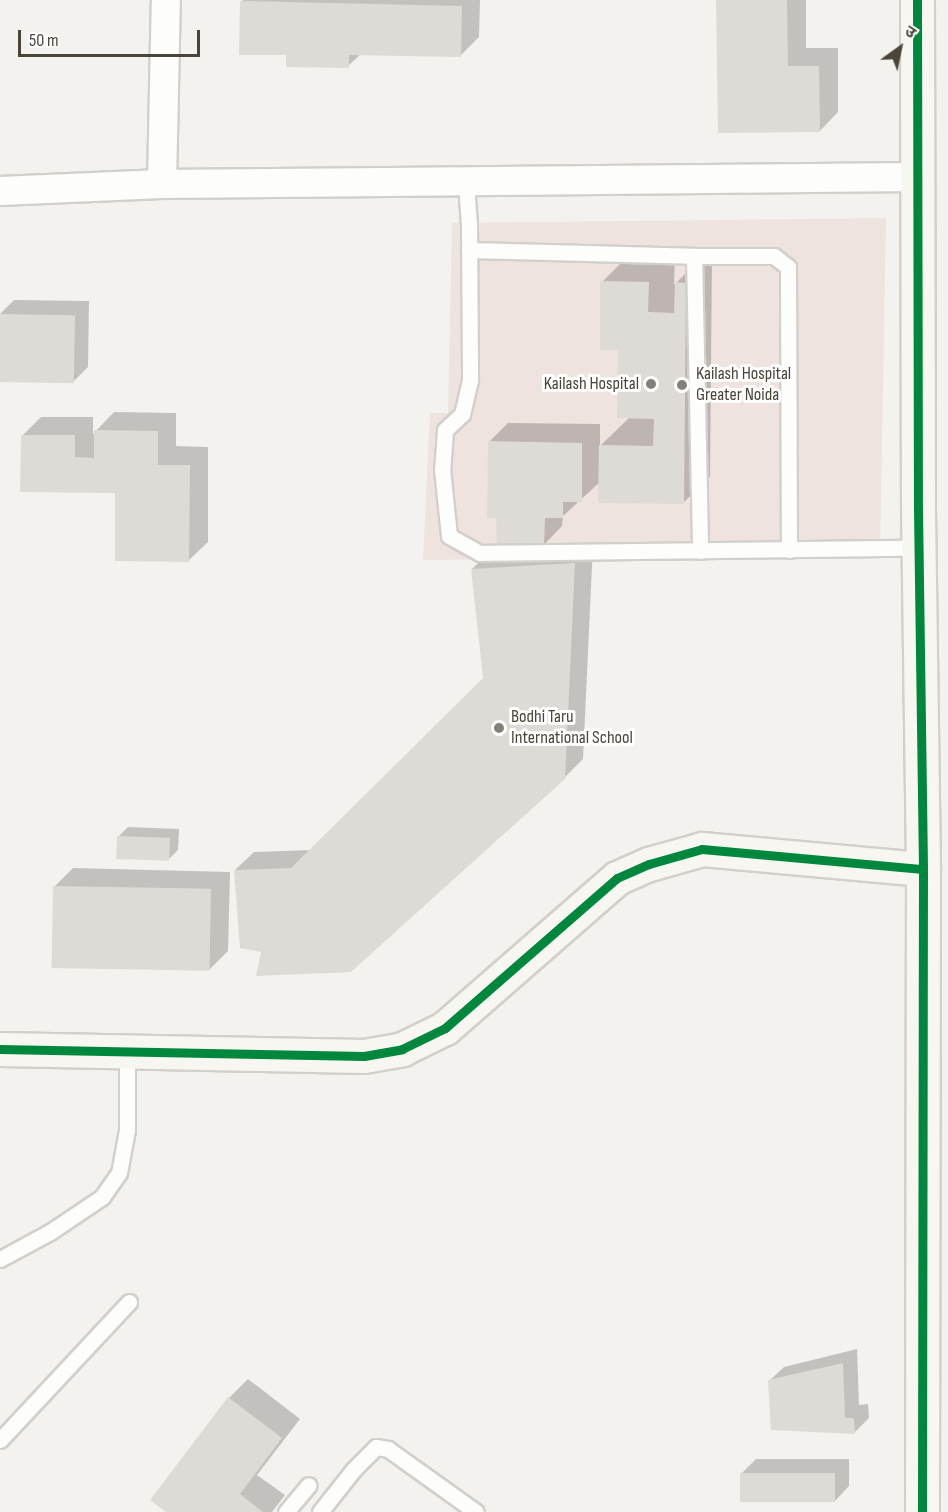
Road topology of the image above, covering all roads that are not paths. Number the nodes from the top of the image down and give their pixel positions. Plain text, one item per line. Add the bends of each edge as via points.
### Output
1 (166, 0) edge
2 (917, 0) edge
3 (916, 177) junction
4 (466, 183) junction
5 (162, 184) junction
6 (0, 191) edge
7 (469, 250) junction
8 (694, 256) junction
9 (919, 548) junction
10 (789, 550) junction
11 (700, 551) junction
12 (920, 637) junction
13 (948, 653) edge
14 (923, 869) junction
15 (0, 1049) edge
16 (127, 1052) junction
17 (0, 1259) edge
18 (129, 1302) dead end
19 (0, 1440) edge
20 (309, 1485) dead end
21 (286, 1512) edge
22 (320, 1512) edge
23 (476, 1512) edge
24 (922, 1512) edge

1 - 5 street
2 - 3 street
3 - 4 street
3 - 9 street
4 - 5 street
4 - 7 lane
5 - 6 street
7 - 8 lane
7 - 11 lane via 470,380 462,414 445,430 442,469 449,536 480,553
8 - 10 lane via 774,256 788,267
8 - 11 lane
9 - 10 lane
9 - 12 street
10 - 11 lane
12 - 13 street
12 - 14 street
14 - 16 street via 702,849 617,878 445,1028 402,1048 364,1056
14 - 24 street
15 - 16 street
16 - 17 lane via 127,1130 119,1173 102,1197
18 - 19 lane
20 - 21 lane
22 - 23 lane via 376,1447 388,1449

